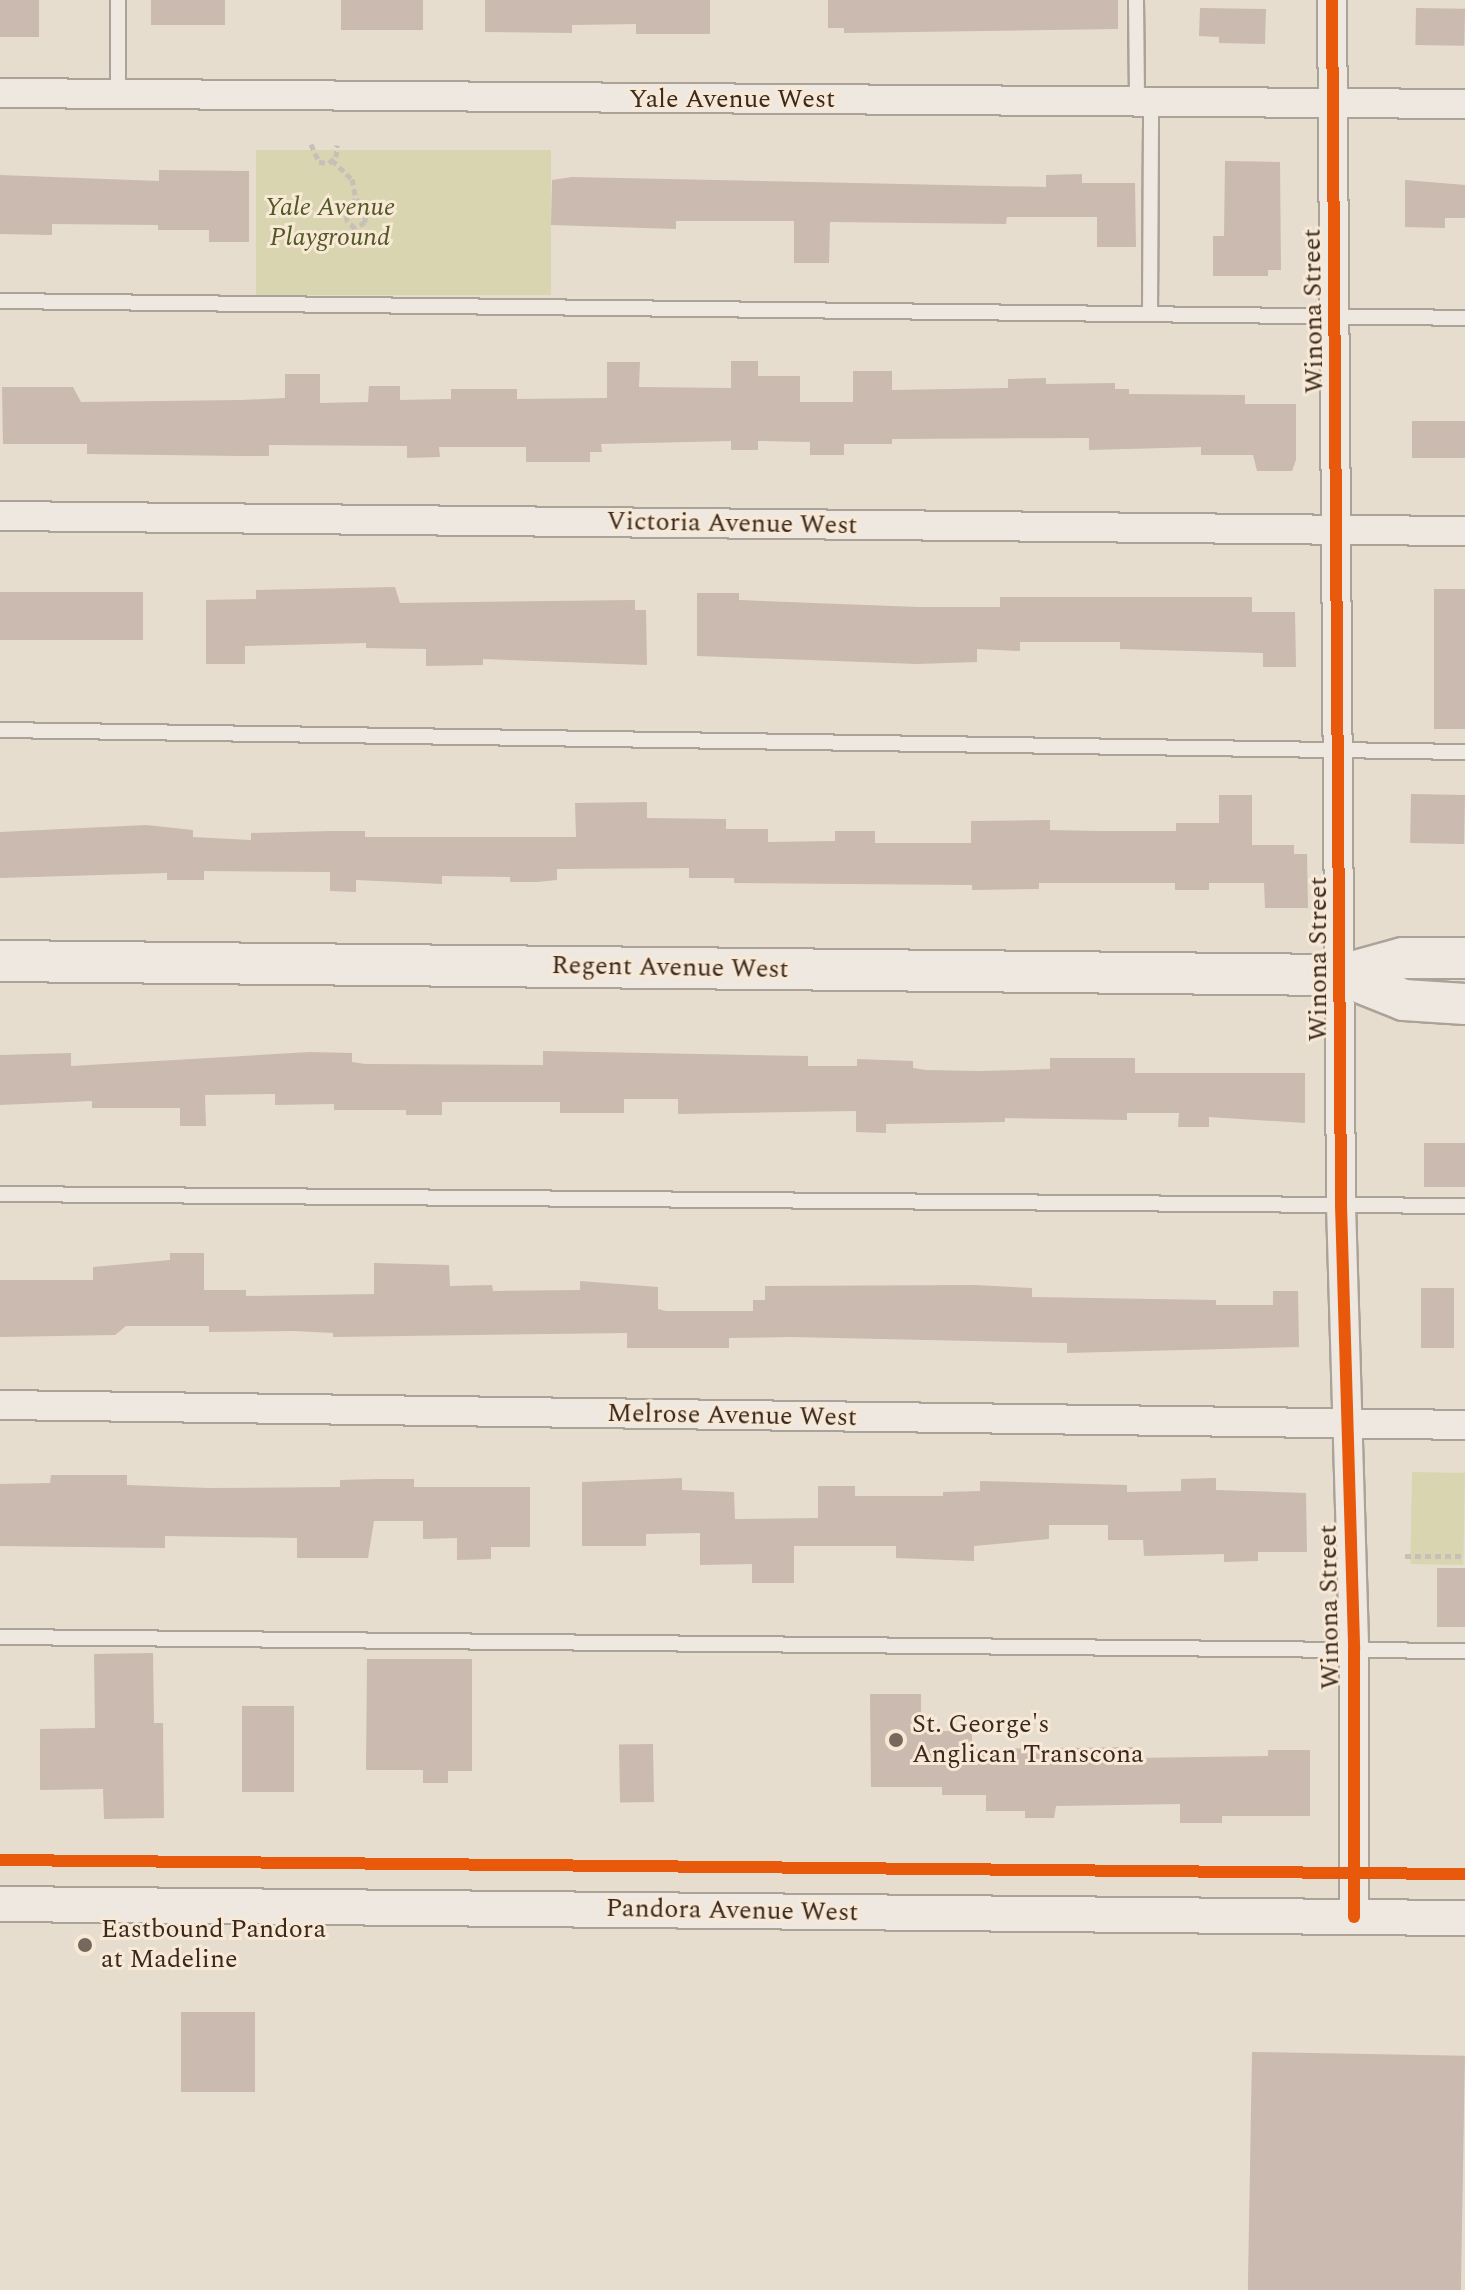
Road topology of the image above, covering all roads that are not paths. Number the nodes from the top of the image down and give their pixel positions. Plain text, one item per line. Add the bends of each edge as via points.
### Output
1 (118, 0) edge
2 (1136, 0) edge
3 (1332, 0) edge
4 (0, 93) edge
5 (118, 96) junction
6 (1144, 102) junction
7 (1465, 104) edge
8 (1333, 105) junction
9 (0, 301) edge
10 (1150, 314) junction
11 (1336, 317) junction
12 (1465, 318) edge
13 (0, 516) edge
14 (1339, 531) junction
15 (1465, 531) edge
16 (0, 730) edge
17 (1465, 752) edge
18 (1340, 753) junction
19 (1465, 958) edge
20 (0, 961) edge
21 (1341, 975) junction
22 (1465, 1004) edge
23 (0, 1194) edge
24 (1341, 1205) junction
25 (1465, 1206) edge
26 (0, 1405) edge
27 (1347, 1425) junction
28 (1465, 1425) edge
29 (0, 1637) edge
30 (1354, 1650) junction
31 (1465, 1651) edge
32 (0, 1904) edge
33 (1354, 1917) junction
34 (1465, 1918) edge

1 - 5 lane
2 - 6 lane
3 - 8 street, Winona Street
4 - 5 street, Yale Avenue West
5 - 6 street, Yale Avenue West
6 - 8 street, Yale Avenue West
6 - 10 lane
7 - 8 street, Yale Avenue West
8 - 11 street, Winona Street
9 - 10 lane
10 - 11 lane
11 - 12 lane
11 - 14 street, Winona Street
13 - 14 street, Victoria Avenue West
14 - 15 street, Victoria Avenue West
14 - 18 street, Winona Street
16 - 18 lane
17 - 18 lane
18 - 21 street, Winona Street
19 - 21 main road, Regent Avenue West via 1403,958
20 - 21 main road, Regent Avenue West
21 - 22 main road, Regent Avenue West via 1404,1000
21 - 24 street, Winona Street
23 - 24 lane
24 - 25 lane
24 - 27 street, Winona Street
26 - 27 street, Melrose Avenue West
27 - 28 street, Melrose Avenue West
27 - 30 street, Winona Street
29 - 30 lane
30 - 31 lane
30 - 33 street, Winona Street
32 - 33 street, Pandora Avenue West
33 - 34 street, Pandora Avenue West

